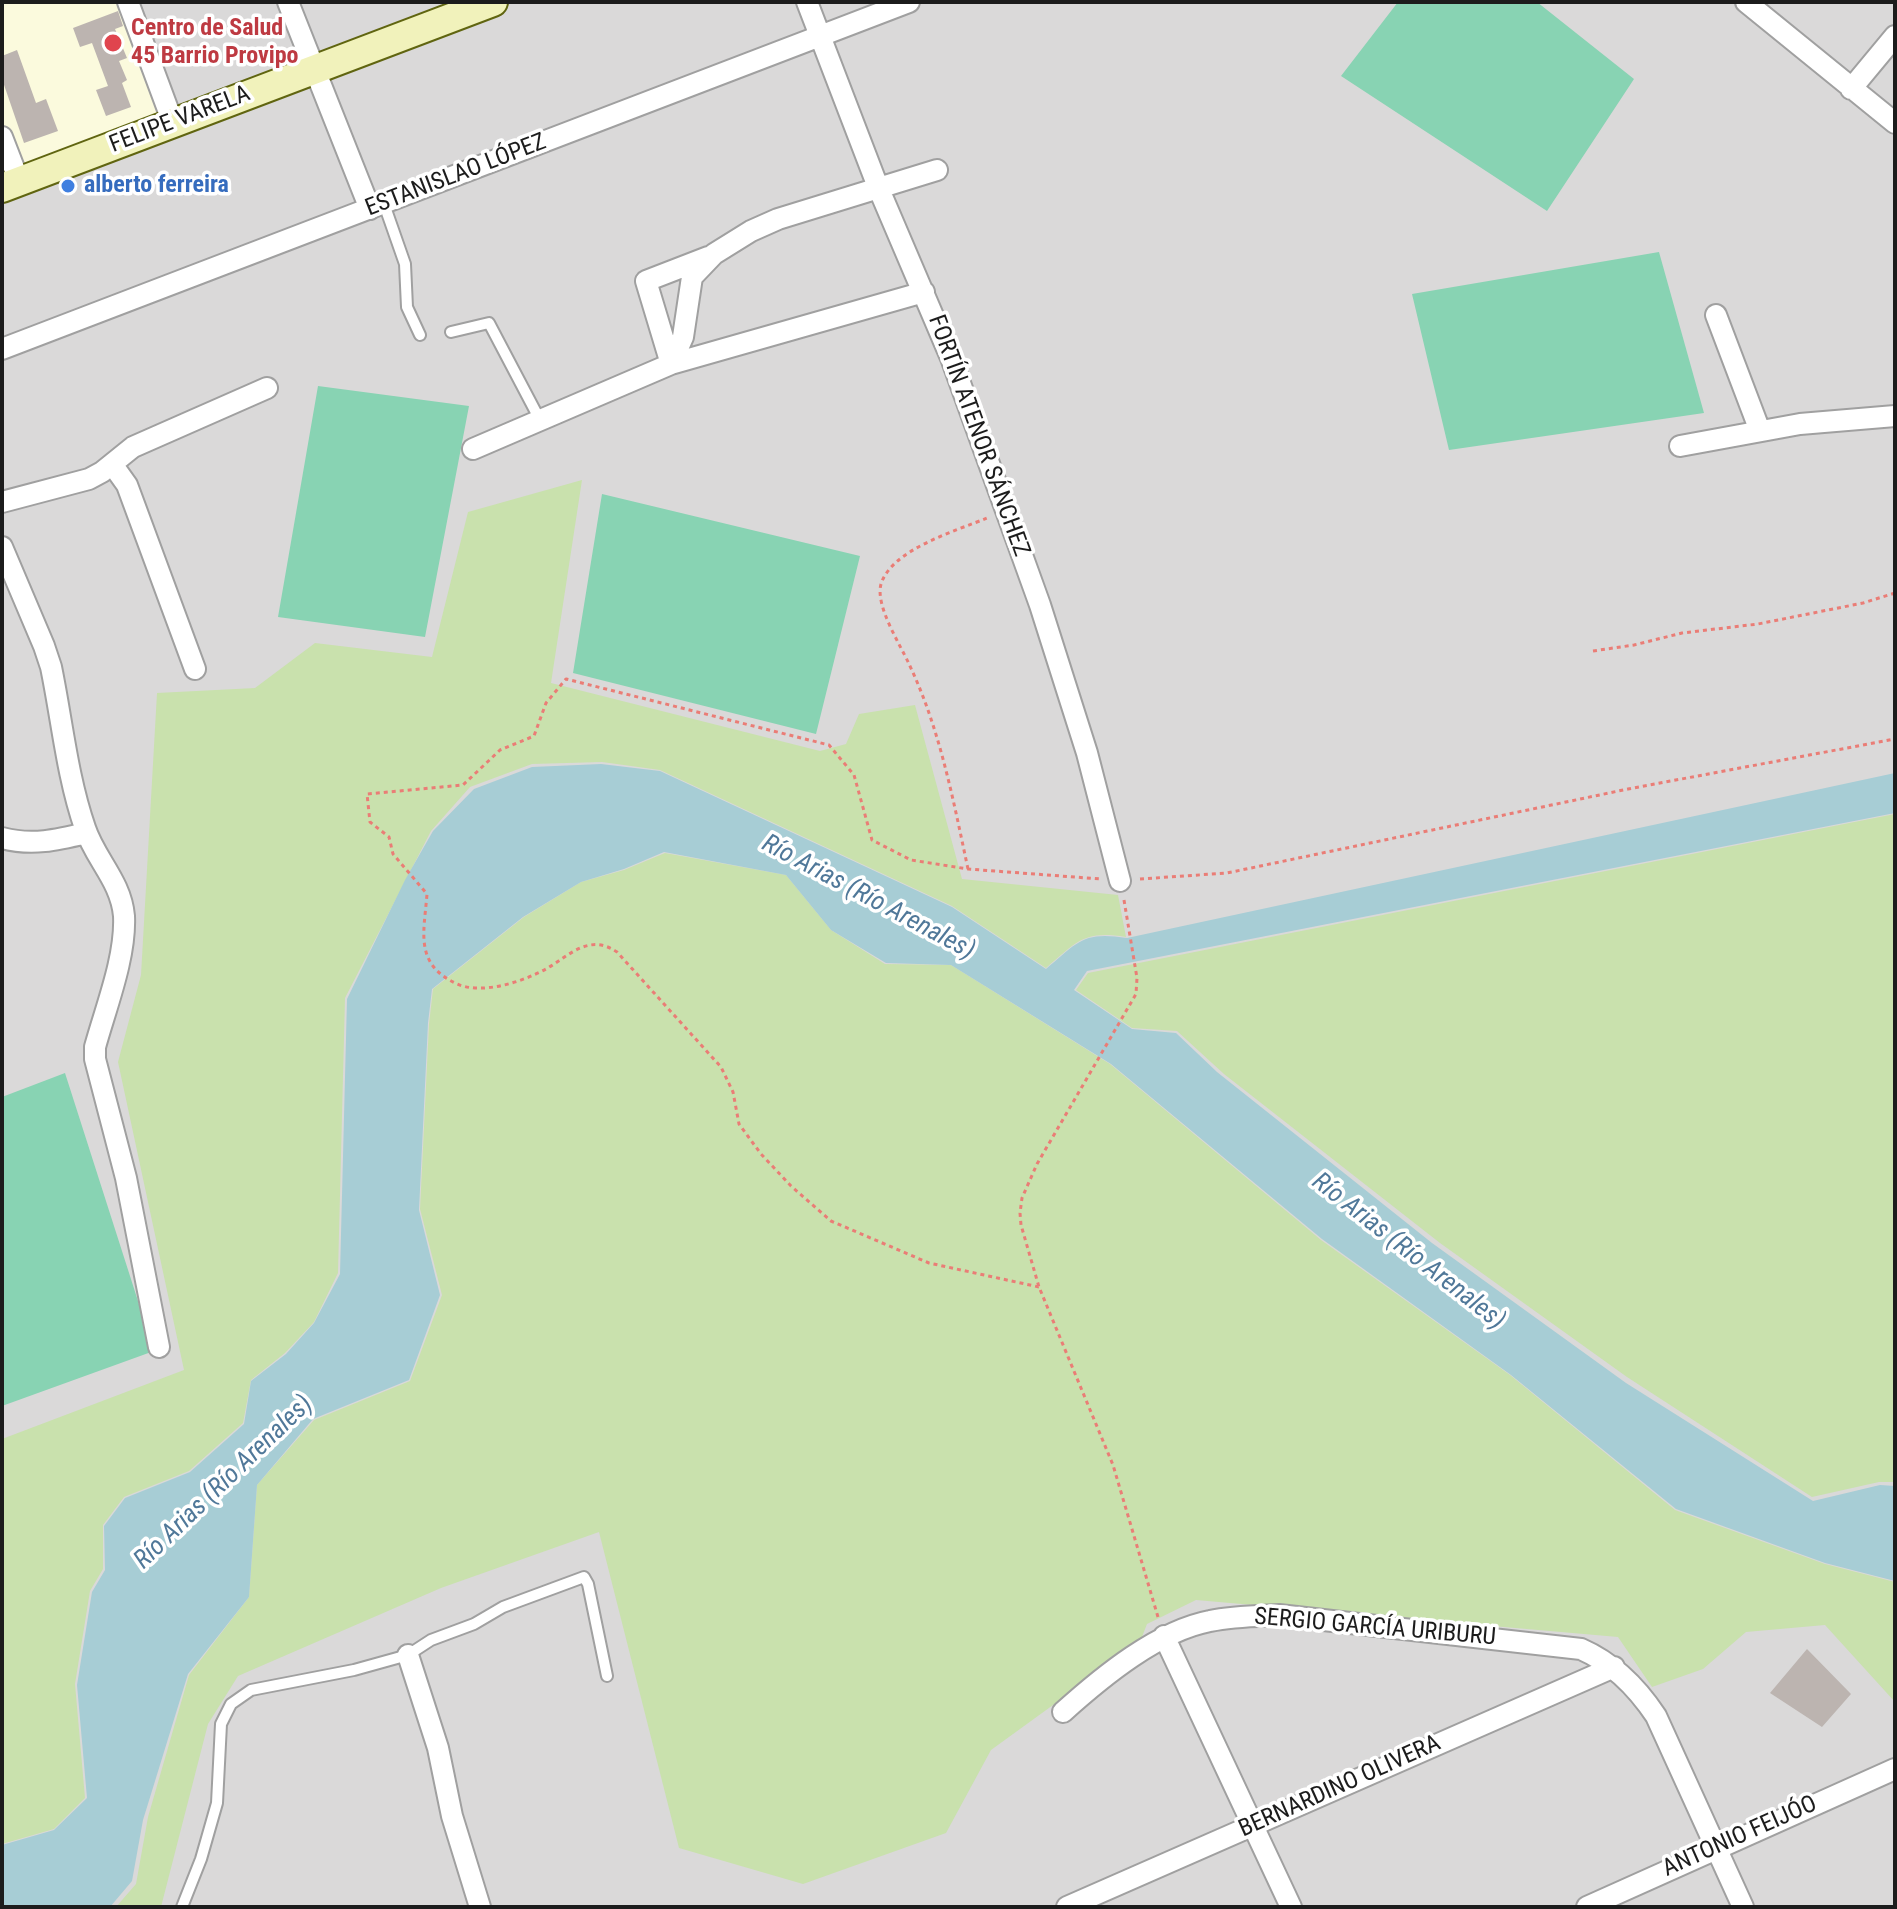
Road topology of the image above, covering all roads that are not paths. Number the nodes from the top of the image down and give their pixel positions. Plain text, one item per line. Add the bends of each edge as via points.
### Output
1 (128, 2) edge
2 (288, 2) edge
3 (493, 2) edge
4 (807, 2) edge
5 (909, 2) edge
6 (1746, 2) edge
7 (819, 36) junction
8 (1895, 36) edge
9 (315, 70) junction
10 (1851, 89) junction
11 (173, 123) junction
12 (1895, 123) edge
13 (2, 137) edge
14 (937, 170) dead end
15 (10, 185) edge
16 (878, 187) junction
17 (377, 206) junction
18 (714, 254) junction
19 (924, 292) junction
20 (1716, 315) dead end
21 (451, 332) dead end
22 (420, 335) dead end
23 (2, 349) edge
24 (671, 364) junction
25 (267, 388) dead end
26 (1895, 416) edge
27 (540, 420) junction
28 (1760, 431) junction
29 (1680, 446) dead end
30 (473, 449) dead end
31 (112, 464) junction
32 (2, 502) edge
33 (2, 547) edge
34 (195, 669) dead end
35 (86, 833) junction
36 (2, 838) edge
37 (1120, 881) road end
38 (159, 1347) dead end
39 (1164, 1636) junction
40 (408, 1655) junction
41 (1614, 1667) junction
42 (607, 1676) dead end
43 (1063, 1712) dead end
44 (1892, 1773) edge
45 (1253, 1825) junction
46 (1716, 1847) junction
47 (182, 1907) edge
48 (480, 1907) edge
49 (1067, 1907) edge
50 (1291, 1907) edge
51 (1587, 1907) edge
52 (1743, 1907) edge

1 - 11 street
2 - 9 street
3 - 9 street, FELIPE VARELA
4 - 7 street, FORTÍN ATENOR SÁNCHEZ
5 - 7 street, ESTANISLAO LÓPEZ
6 - 10 street
7 - 16 street, FORTÍN ATENOR SÁNCHEZ
7 - 17 street, ESTANISLAO LÓPEZ
8 - 10 street
9 - 11 street, FELIPE VARELA
9 - 17 street
10 - 12 street
11 - 15 street, FELIPE VARELA
13 - 15 street
14 - 16 street
16 - 18 street via 778,219
16 - 19 street, FORTÍN ATENOR SÁNCHEZ
17 - 22 lane via 405,264 407,307
17 - 23 street, ESTANISLAO LÓPEZ
18 - 24 street via 692,277 683,337
18 - 24 street via 646,281
19 - 24 street
19 - 37 street, FORTÍN ATENOR SÁNCHEZ via 1040,605
20 - 28 street
21 - 27 lane via 489,323
24 - 27 street
25 - 31 street via 133,447
26 - 28 street
27 - 30 street
28 - 29 street
31 - 32 street via 89,479
31 - 34 street via 127,485
33 - 35 street via 51,667
35 - 36 street via 43,842
35 - 38 street via 112,874 124,914 95,1059 126,1178
39 - 41 street, SERGIO GARCÍA URIBURU via 1207,1621 1279,1615 1581,1649
39 - 43 street, SERGIO GARCÍA URIBURU
39 - 45 street
40 - 42 lane via 503,1607 584,1577
40 - 47 lane via 251,1690 231,1704 221,1724 217,1803
40 - 48 street
41 - 45 street, BERNARDINO OLIVERA
41 - 46 street, SERGIO GARCÍA URIBURU via 1656,1716
44 - 46 street, ANTONIO FEIJÓO
45 - 49 street, BERNARDINO OLIVERA
45 - 50 street
46 - 51 street, ANTONIO FEIJÓO
46 - 52 street, SERGIO GARCÍA URIBURU

